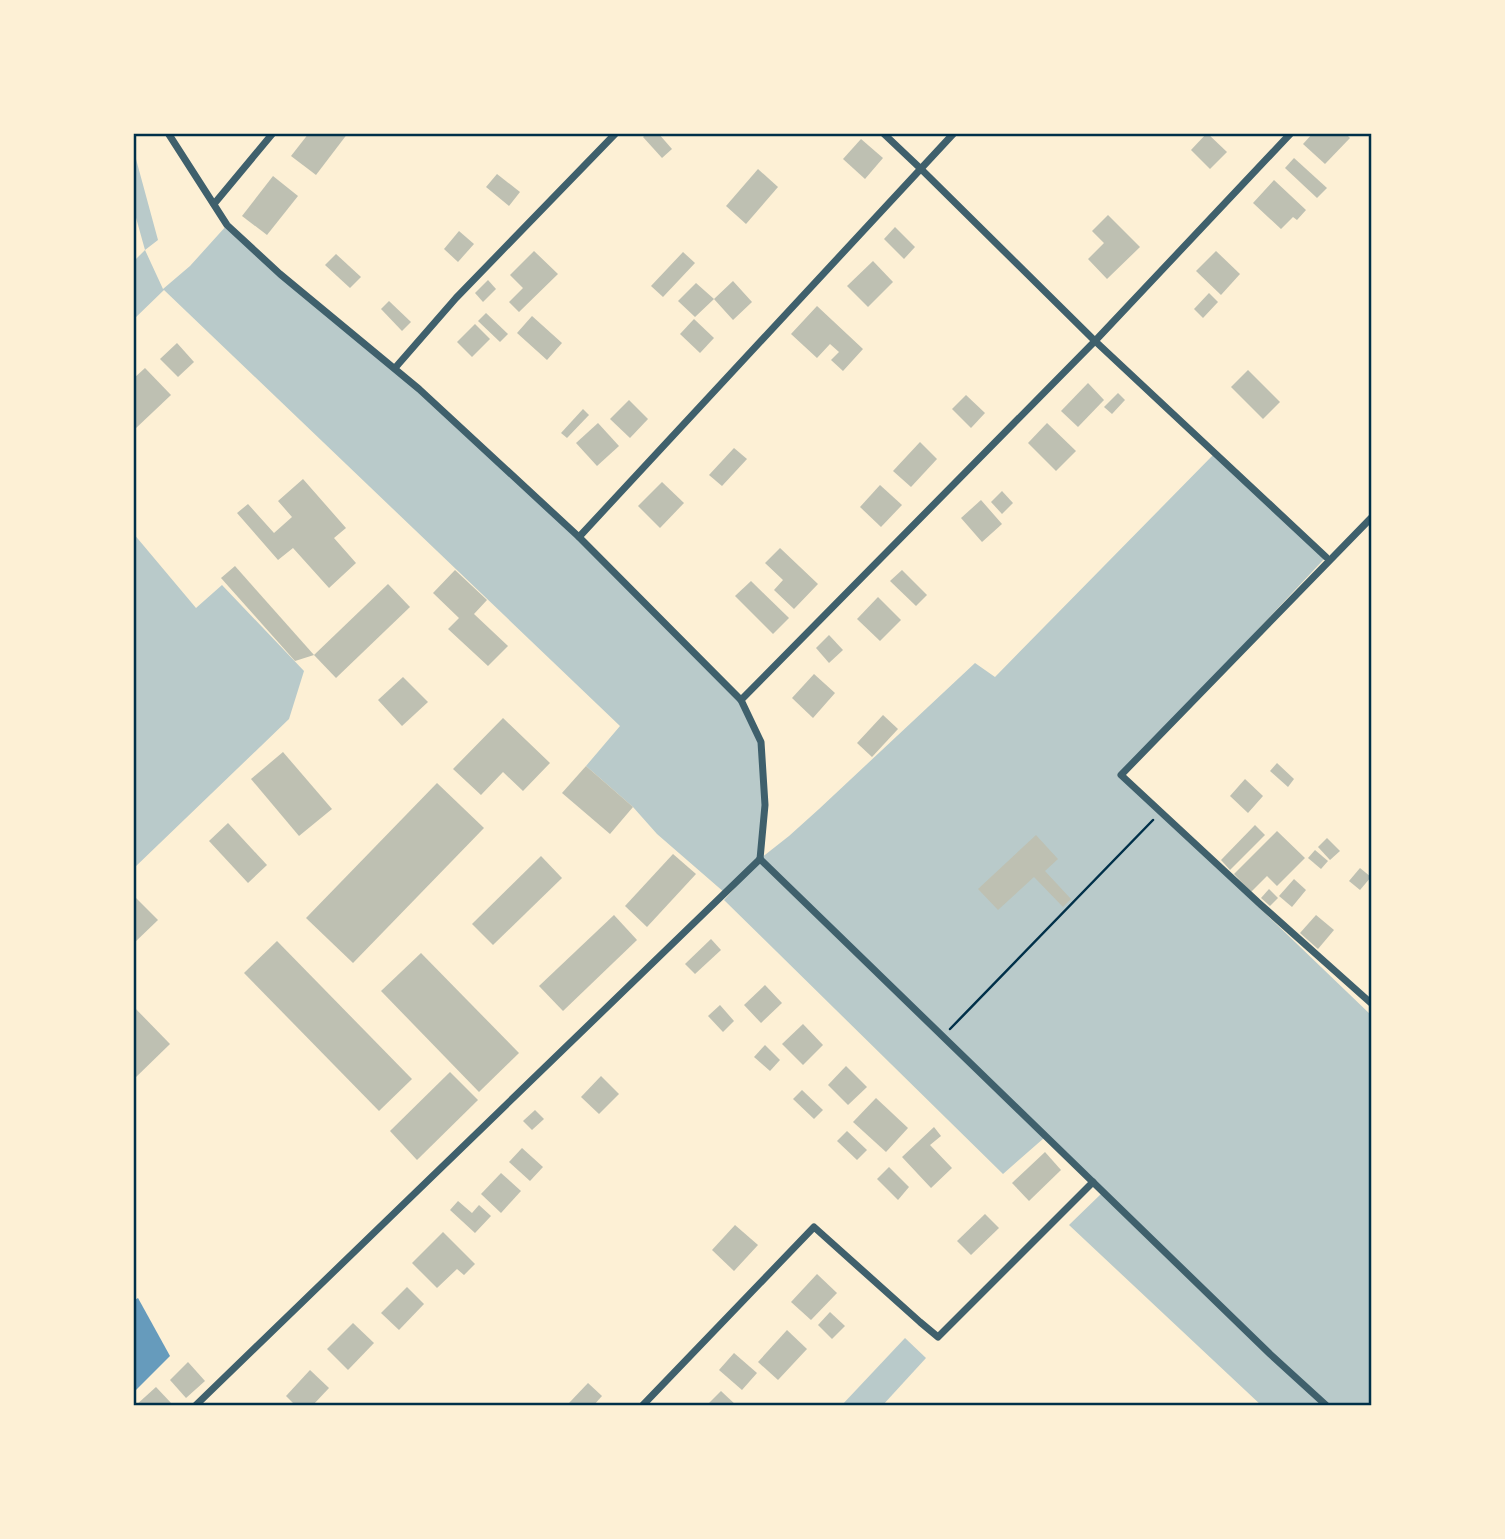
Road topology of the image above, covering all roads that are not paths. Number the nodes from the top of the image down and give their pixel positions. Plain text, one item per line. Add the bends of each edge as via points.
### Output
1 (168, 133) edge
2 (273, 133) edge
3 (616, 133) edge
4 (883, 133) edge
5 (954, 133) edge
6 (1292, 133) edge
7 (921, 169) junction
8 (214, 204) junction
9 (1095, 341) junction
10 (395, 368) junction
11 (1372, 517) edge
12 (579, 537) junction
13 (1326, 557) dead end
14 (741, 700) junction
15 (760, 859) junction
16 (1372, 1004) edge
17 (1093, 1182) junction
18 (195, 1406) edge
19 (642, 1406) edge
20 (1327, 1406) edge

1 - 8 street
2 - 8 street
3 - 10 street via 456,298
4 - 7 street
5 - 7 street
6 - 9 street
7 - 9 street
7 - 12 street
8 - 10 street via 227,225 280,274
9 - 13 street
9 - 14 street
10 - 12 street
11 - 16 street via 1121,775
12 - 14 street
14 - 15 street via 761,742 765,805
15 - 17 street
15 - 18 street
17 - 19 street via 938,1337 814,1227
17 - 20 street

